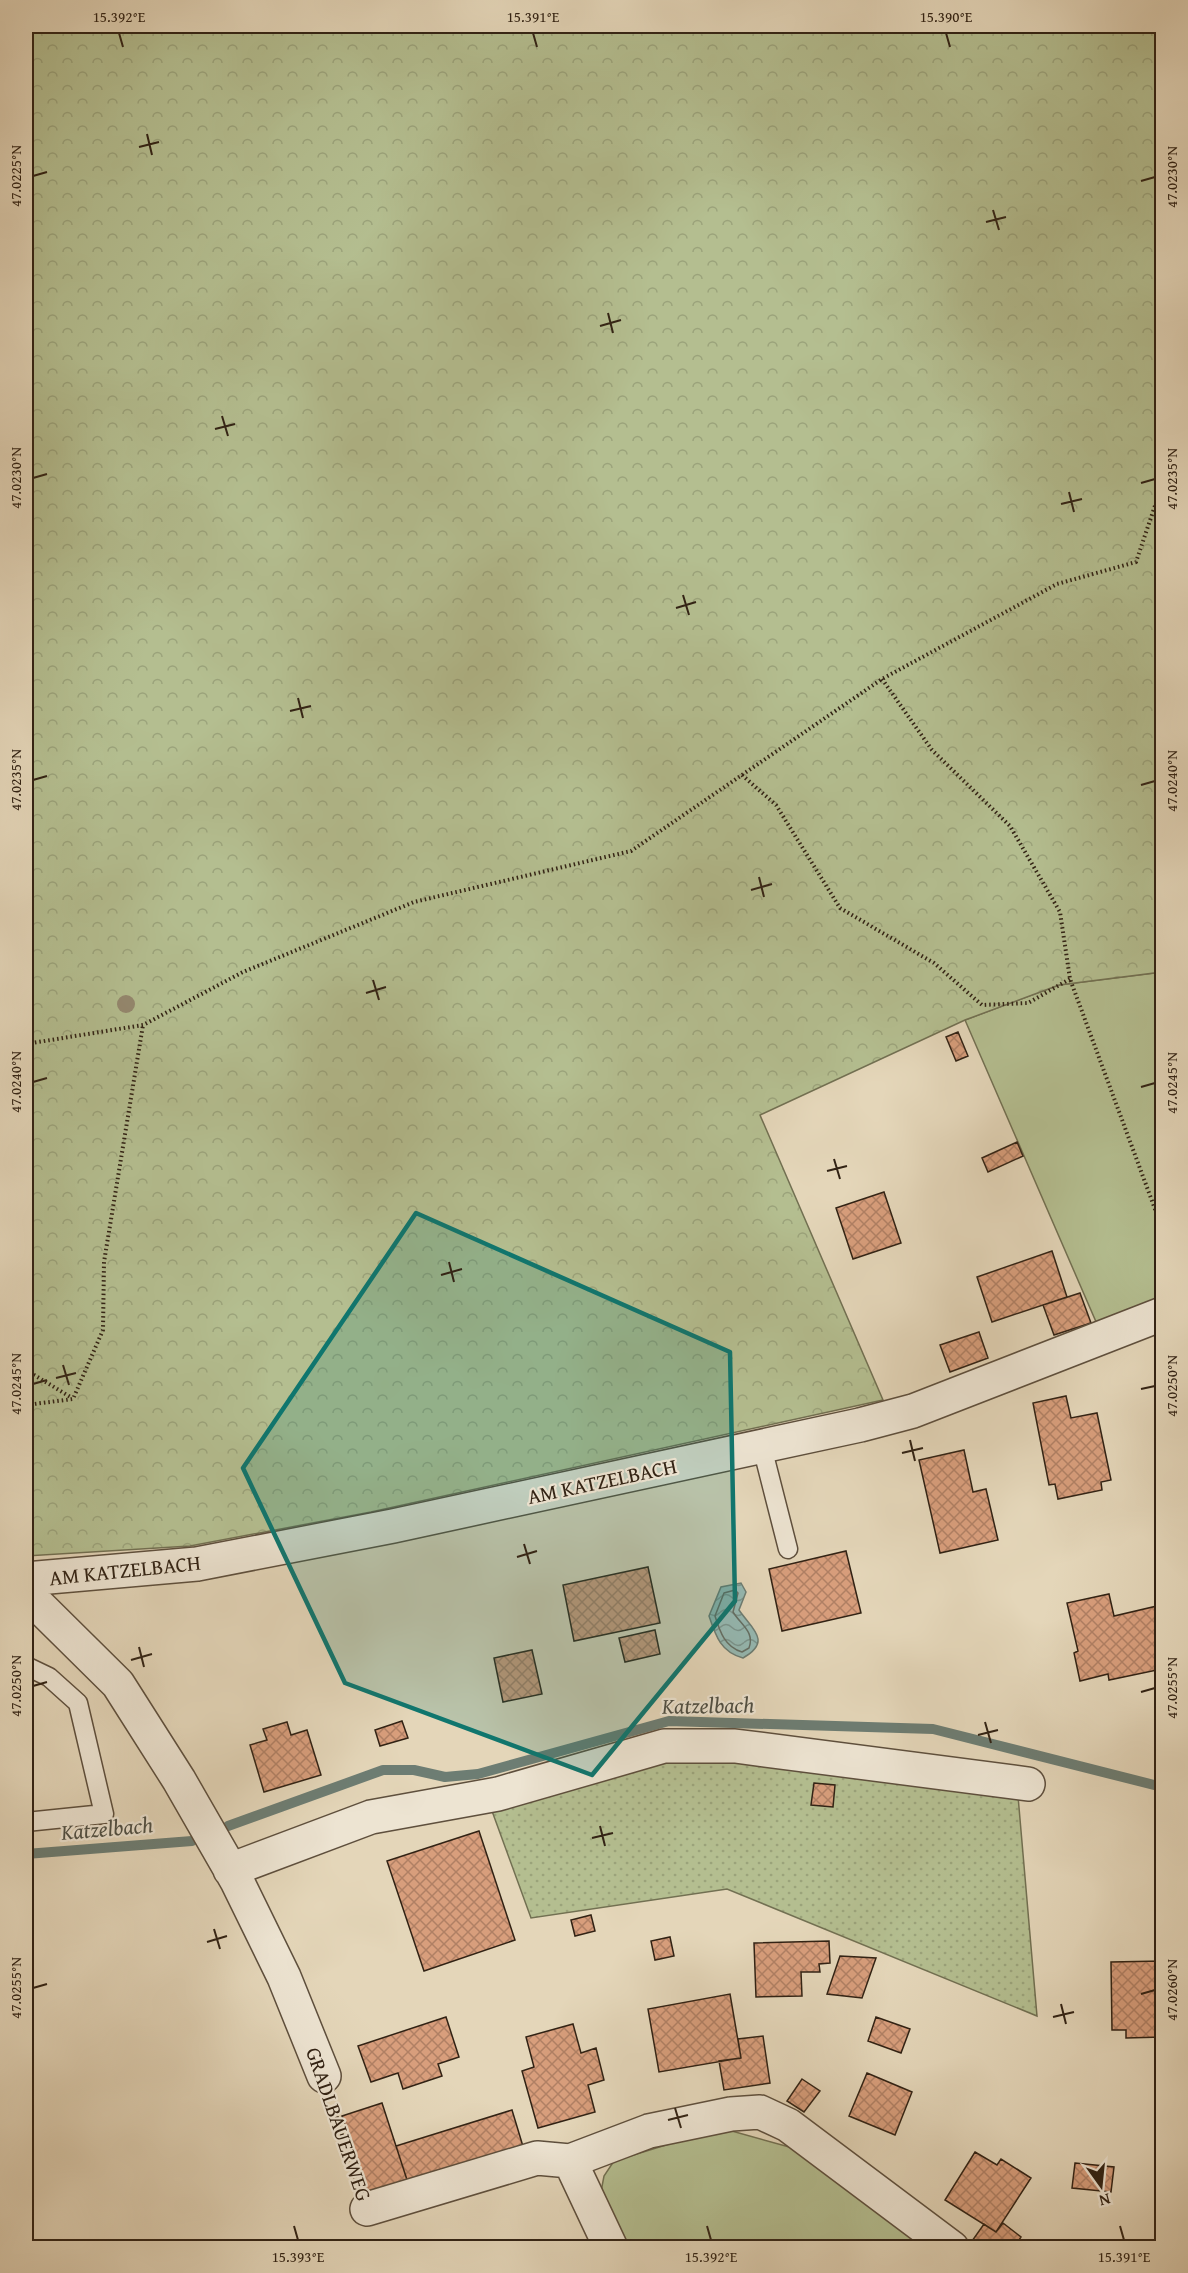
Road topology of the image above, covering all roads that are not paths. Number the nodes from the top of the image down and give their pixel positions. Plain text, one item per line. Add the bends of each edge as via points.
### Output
1 (1162, 1314) edge
2 (762, 1447) junction
3 (788, 1549) dead end
4 (26, 1579) edge
5 (26, 1593) edge
6 (26, 1666) edge
7 (1028, 1784) dead end
8 (26, 1822) edge
9 (230, 1870) junction
10 (324, 2076) road end
11 (570, 2161) junction
12 (367, 2209) road end
13 (611, 2247) edge
14 (952, 2247) edge

1 - 2 street, AM KATZELBACH via 913,1411
2 - 3 lane
2 - 4 street, AM KATZELBACH via 197,1564
5 - 9 street, GRADLBAUERWEG via 118,1684
6 - 8 lane via 49,1677 78,1703 104,1814
7 - 9 street via 735,1746 664,1746 498,1794 371,1817
9 - 10 street, GRADLBAUERWEG via 284,1977
11 - 12 street, GRADLBAUERWEG via 537,2158
11 - 13 street
11 - 14 street, GRADLBAUERWEG via 649,2131 760,2112 788,2125

